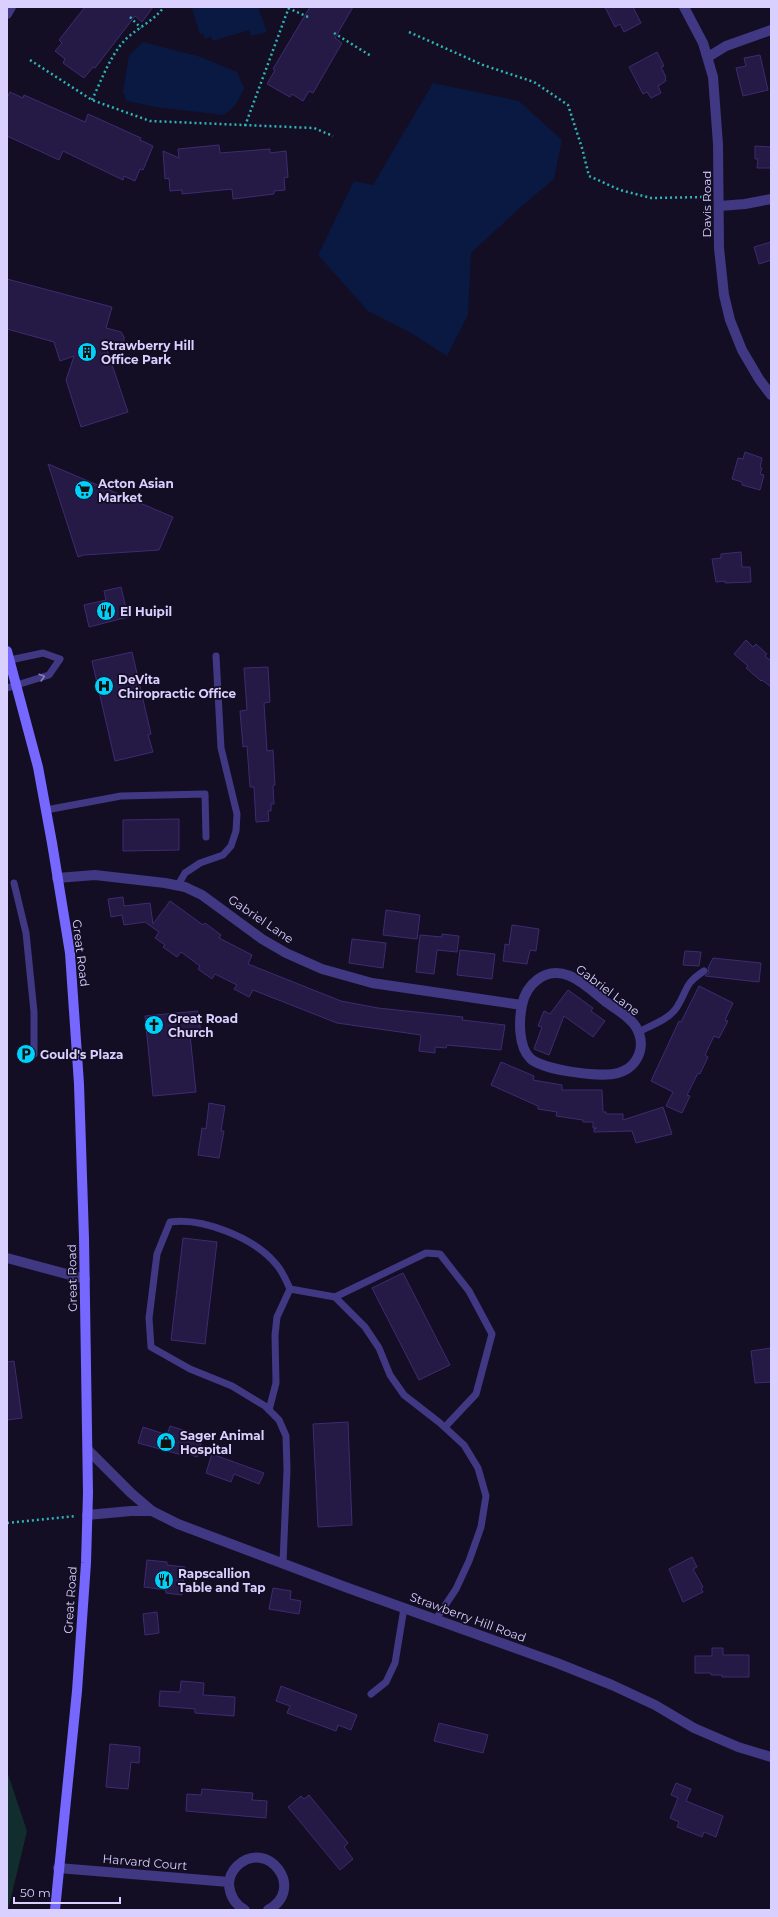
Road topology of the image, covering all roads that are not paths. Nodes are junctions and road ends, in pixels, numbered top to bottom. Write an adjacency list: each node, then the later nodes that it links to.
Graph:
1 (11, 7): 3 (street)
2 (684, 7): 5 (street, Davis Road)
3 (7, 14)
4 (771, 30): 5 (street)
5 (708, 57): 7 (street, Davis Road)
6 (771, 199): 7 (street)
7 (720, 201): 8 (street, Davis Road)
8 (771, 395)
9 (8, 655): 11 (main road, Great Road); 11 (lane, one-way to 9)
10 (216, 656): 16 (lane)
11 (12, 687): 12 (main road, Great Road)
12 (46, 810): 13 (lane); 14 (main road, Great Road)
13 (206, 837)
14 (57, 878): 16 (street, Gabriel Lane); 22 (main road, Great Road)
15 (14, 883): 20 (lane)
16 (178, 885): 18 (street, Gabriel Lane)
17 (704, 971): 19 (lane)
18 (522, 1005): 19 (street, Gabriel Lane); 19 (street, Gabriel Lane)
19 (638, 1032)
20 (34, 1054)
21 (7, 1258): 22 (street)
22 (85, 1279): 27 (main road, Great Road)
23 (290, 1289): 24 (lane); 25 (lane); 25 (lane)
24 (335, 1297): 26 (lane); 26 (lane)
25 (269, 1410): 30 (lane)
26 (445, 1427): 32 (lane)
27 (88, 1450): 28 (street, Strawberry Hill Road); 29 (main road, Great Road)
28 (152, 1511): 29 (street, Strawberry Hill Road); 30 (street, Strawberry Hill Road)
29 (88, 1515): 35 (main road, Great Road)
30 (283, 1562): 31 (street, Strawberry Hill Road)
31 (404, 1608): 32 (street, Strawberry Hill Road); 33 (lane)
32 (436, 1619): 34 (street, Strawberry Hill Road)
33 (371, 1694)
34 (771, 1757)
35 (58, 1868): 36 (street, Harvard Court); 37 (main road, Great Road)
36 (229, 1882): 38 (street); 39 (street)
37 (55, 1910)
38 (245, 1910)
39 (268, 1910)

